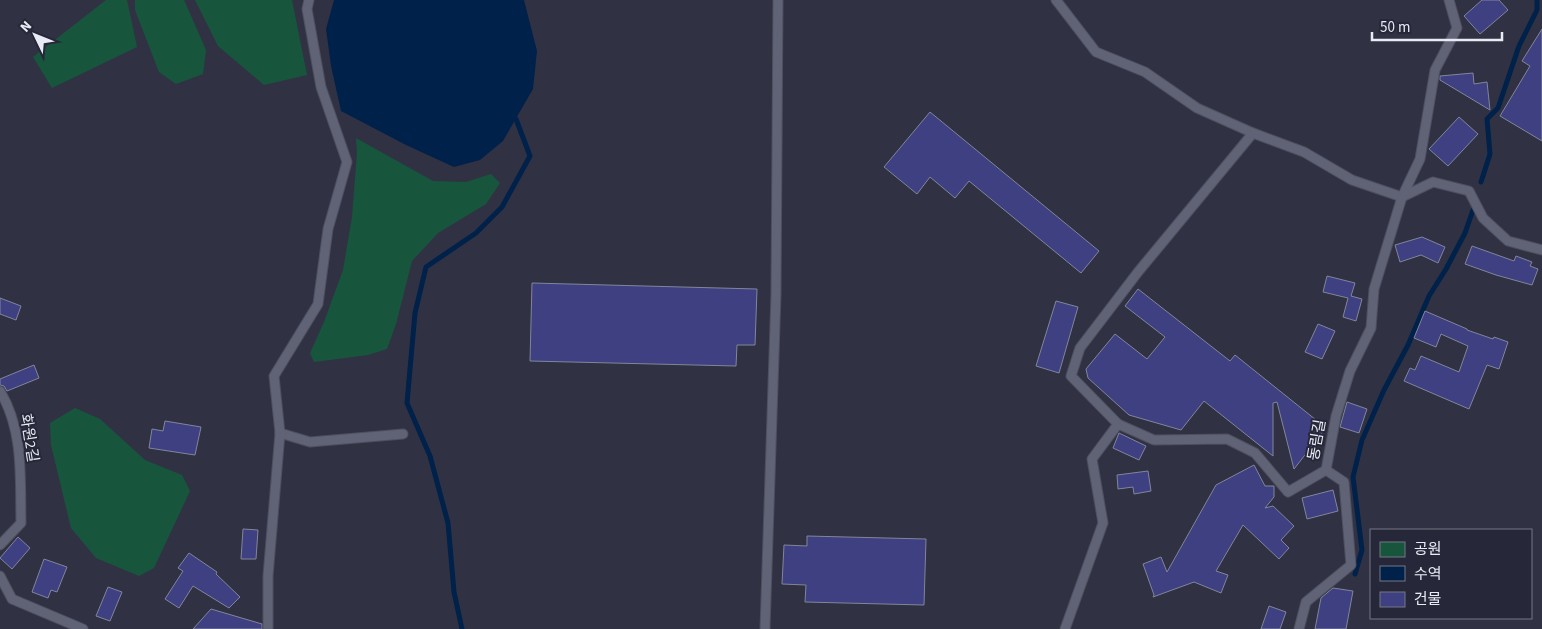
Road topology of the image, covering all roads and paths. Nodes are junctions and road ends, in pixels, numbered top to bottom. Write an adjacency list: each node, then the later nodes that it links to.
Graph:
1 (309, 0): 10 (lane)
2 (778, 0): 17 (lane)
3 (1056, 0): 5 (lane)
4 (1450, 1): 6 (lane, 동림길)
5 (1253, 133): 6 (lane); 9 (lane)
6 (1402, 197): 7 (lane); 12 (lane, 동림길)
7 (1542, 250)
8 (0, 391): 13 (lane, 화원2길)
9 (1118, 424): 12 (lane, 동림길); 18 (lane)
10 (280, 434): 11 (lane); 16 (lane)
11 (403, 434)
12 (1326, 470): 19 (lane)
13 (0, 544)
14 (0, 576): 15 (lane)
15 (82, 629)
16 (268, 629)
17 (766, 629)
18 (1065, 629)
19 (1299, 629)

